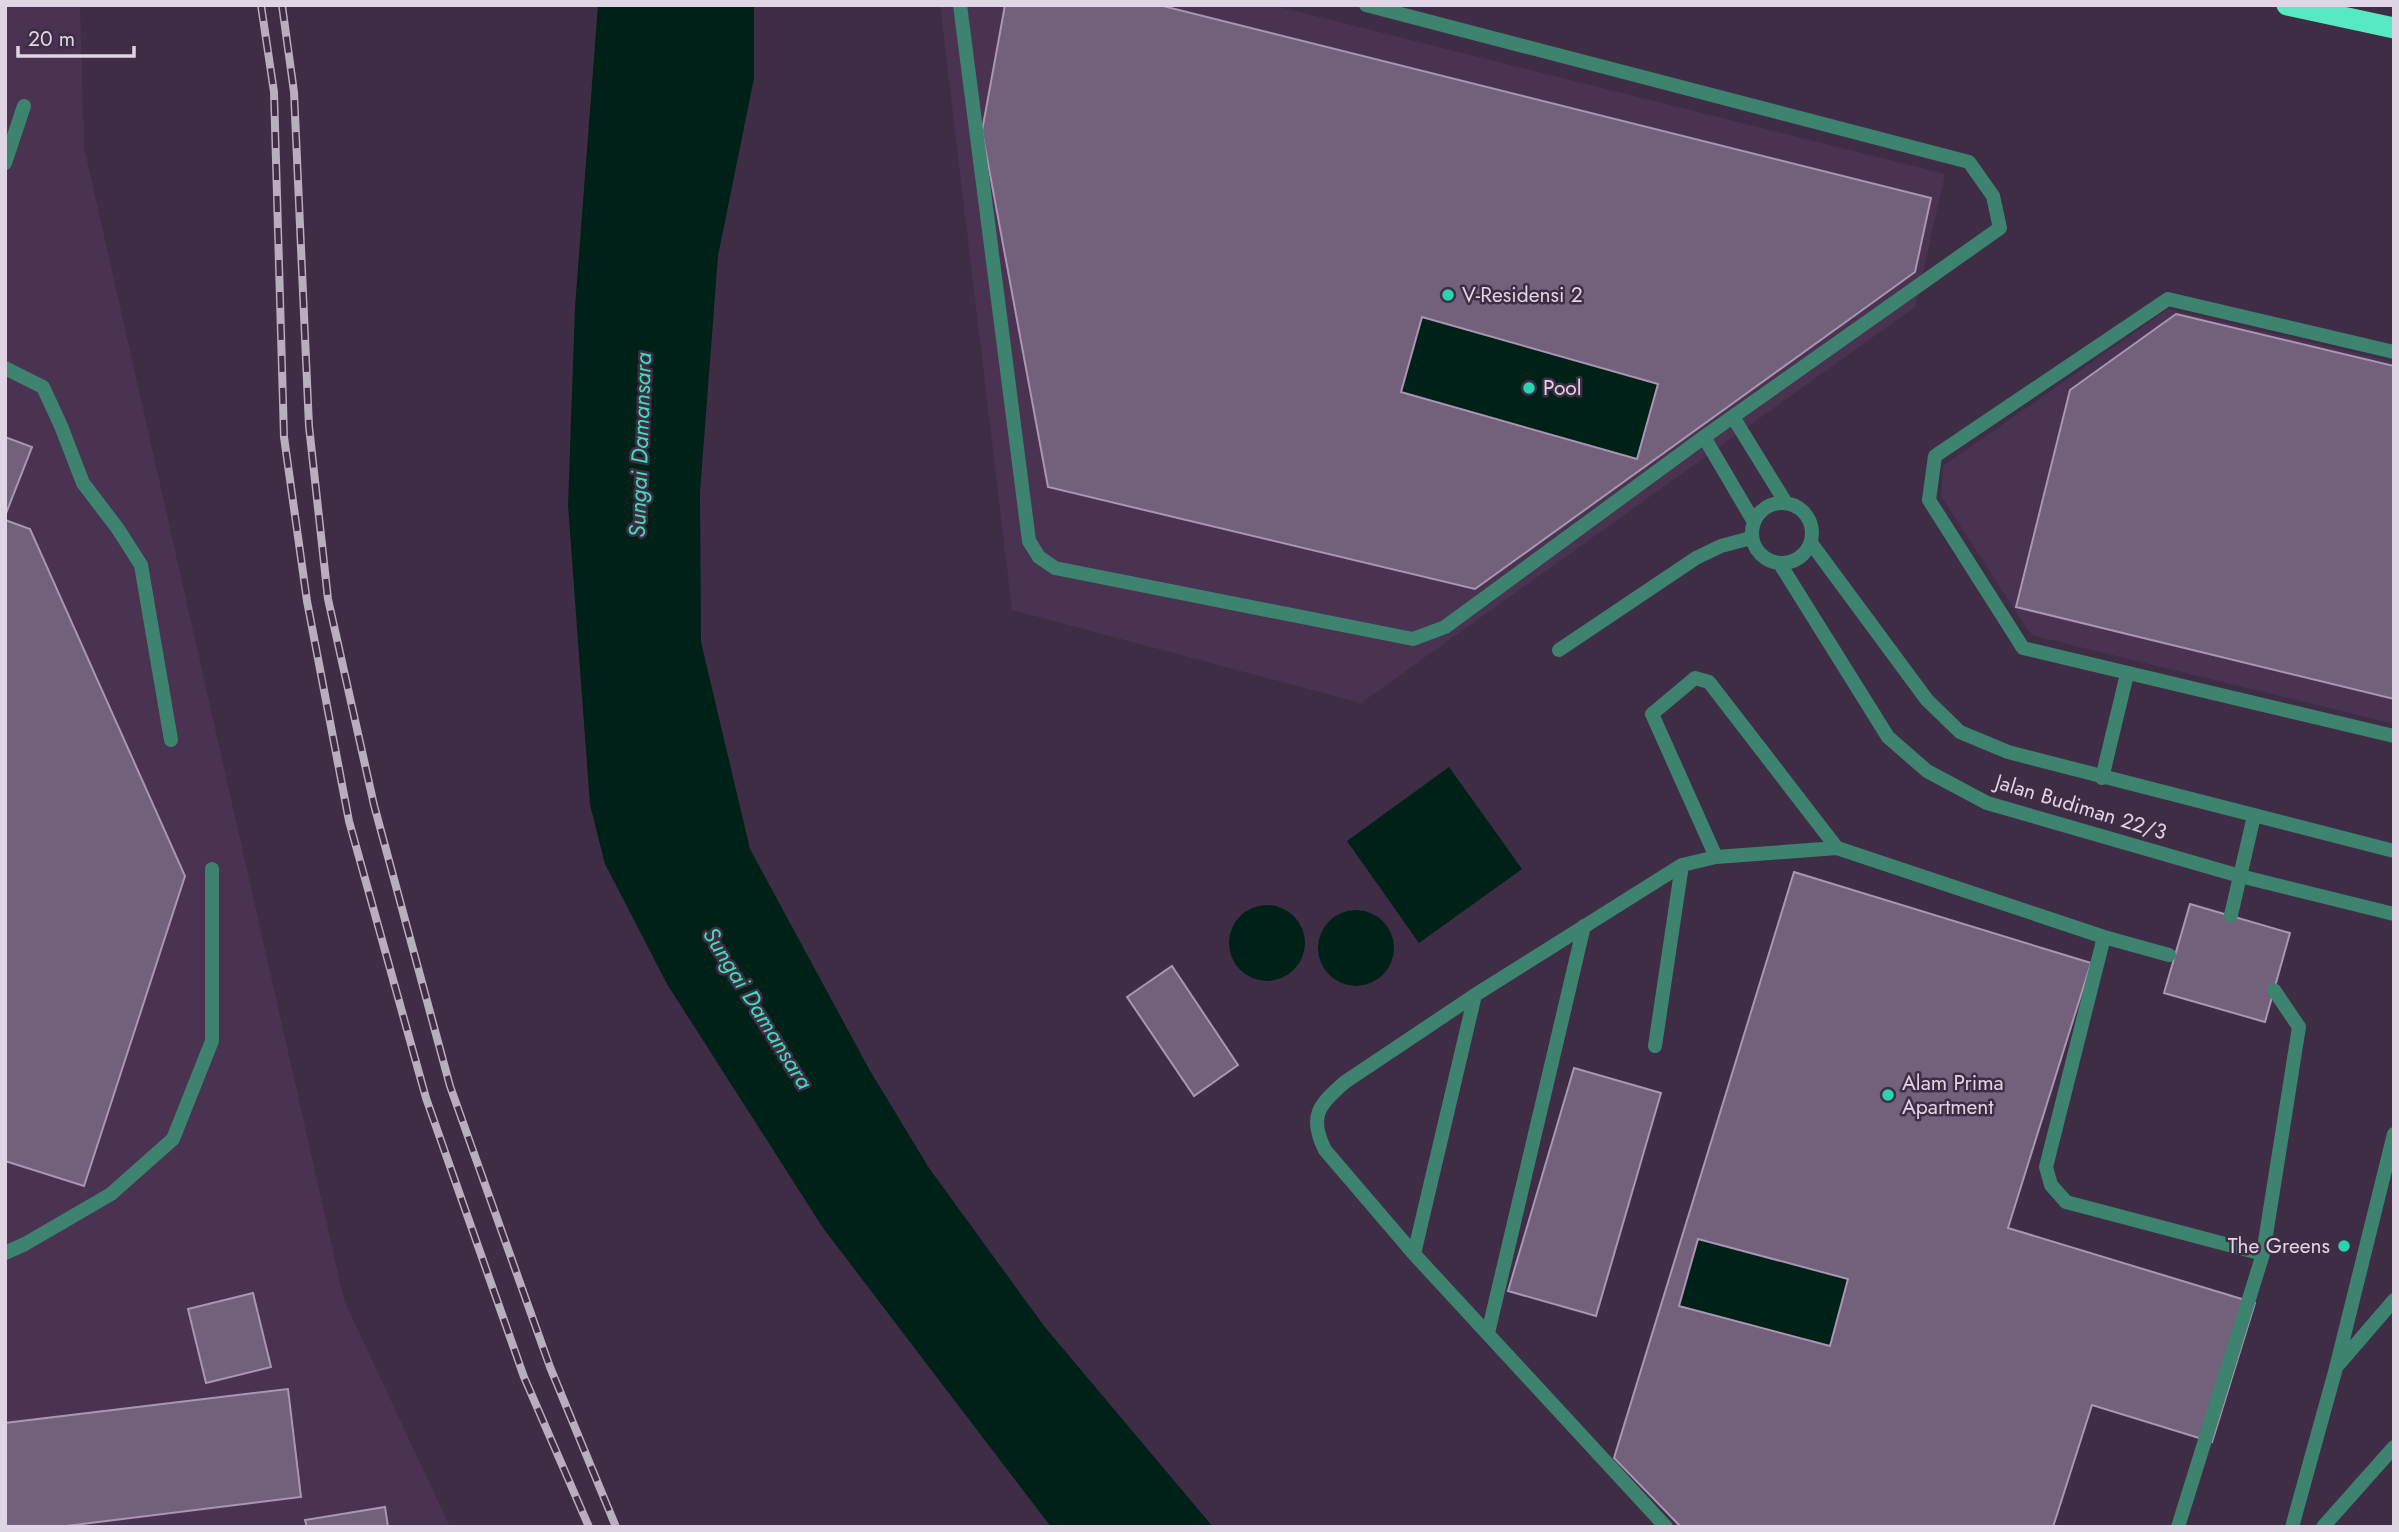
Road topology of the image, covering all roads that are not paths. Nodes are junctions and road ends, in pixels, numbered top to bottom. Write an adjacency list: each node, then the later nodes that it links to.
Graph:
1 (960, 5): 10 (street)
2 (1366, 5): 9 (street)
3 (2287, 5): 4 (highway)
4 (2394, 28)
5 (24, 106): 6 (street)
6 (5, 163)
7 (2394, 352): 17 (street)
8 (5, 368): 19 (street)
9 (1732, 417): 10 (street); 11 (street)
10 (1704, 437): 12 (street)
11 (1786, 503): 12 (street); 14 (street)
12 (1754, 522): 13 (street)
13 (1752, 538): 15 (street); 16 (street)
14 (1811, 543): 15 (street); 20 (street, Jalan Budiman 22/3)
15 (1780, 564): 27 (street, Jalan Budiman 22/3)
16 (1559, 650)
17 (2127, 674): 18 (street); 20 (street)
18 (2394, 736)
19 (171, 740)
20 (2102, 778): 21 (street, Jalan Budiman 22/3)
21 (2254, 816): 23 (street, Jalan Budiman 22/3); 27 (street)
22 (1837, 848): 24 (street); 24 (street); 31 (street)
23 (2394, 851)
24 (1716, 856): 25 (street)
25 (1682, 865): 30 (street); 35 (street)
26 (212, 869): 39 (street)
27 (2240, 876): 28 (street, Jalan Budiman 22/3); 29 (street)
28 (2394, 914)
29 (2231, 915)
30 (1584, 926): 34 (street); 43 (street)
31 (2104, 937): 32 (street); 41 (street)
32 (2169, 955)
33 (2274, 990): 41 (street)
34 (1475, 995): 40 (street); 40 (street)
35 (1655, 1046)
36 (2394, 1134): 38 (street)
37 (2394, 1158): 38 (street)
38 (2383, 1170): 44 (street)
39 (5, 1253)
40 (1413, 1254): 43 (street)
41 (2263, 1254): 47 (street)
42 (2394, 1300): 44 (street)
43 (1488, 1333): 46 (street)
44 (2336, 1368): 48 (street)
45 (2394, 1447): 49 (street)
46 (1666, 1527)
47 (2178, 1527)
48 (2292, 1527)
49 (2323, 1527)

